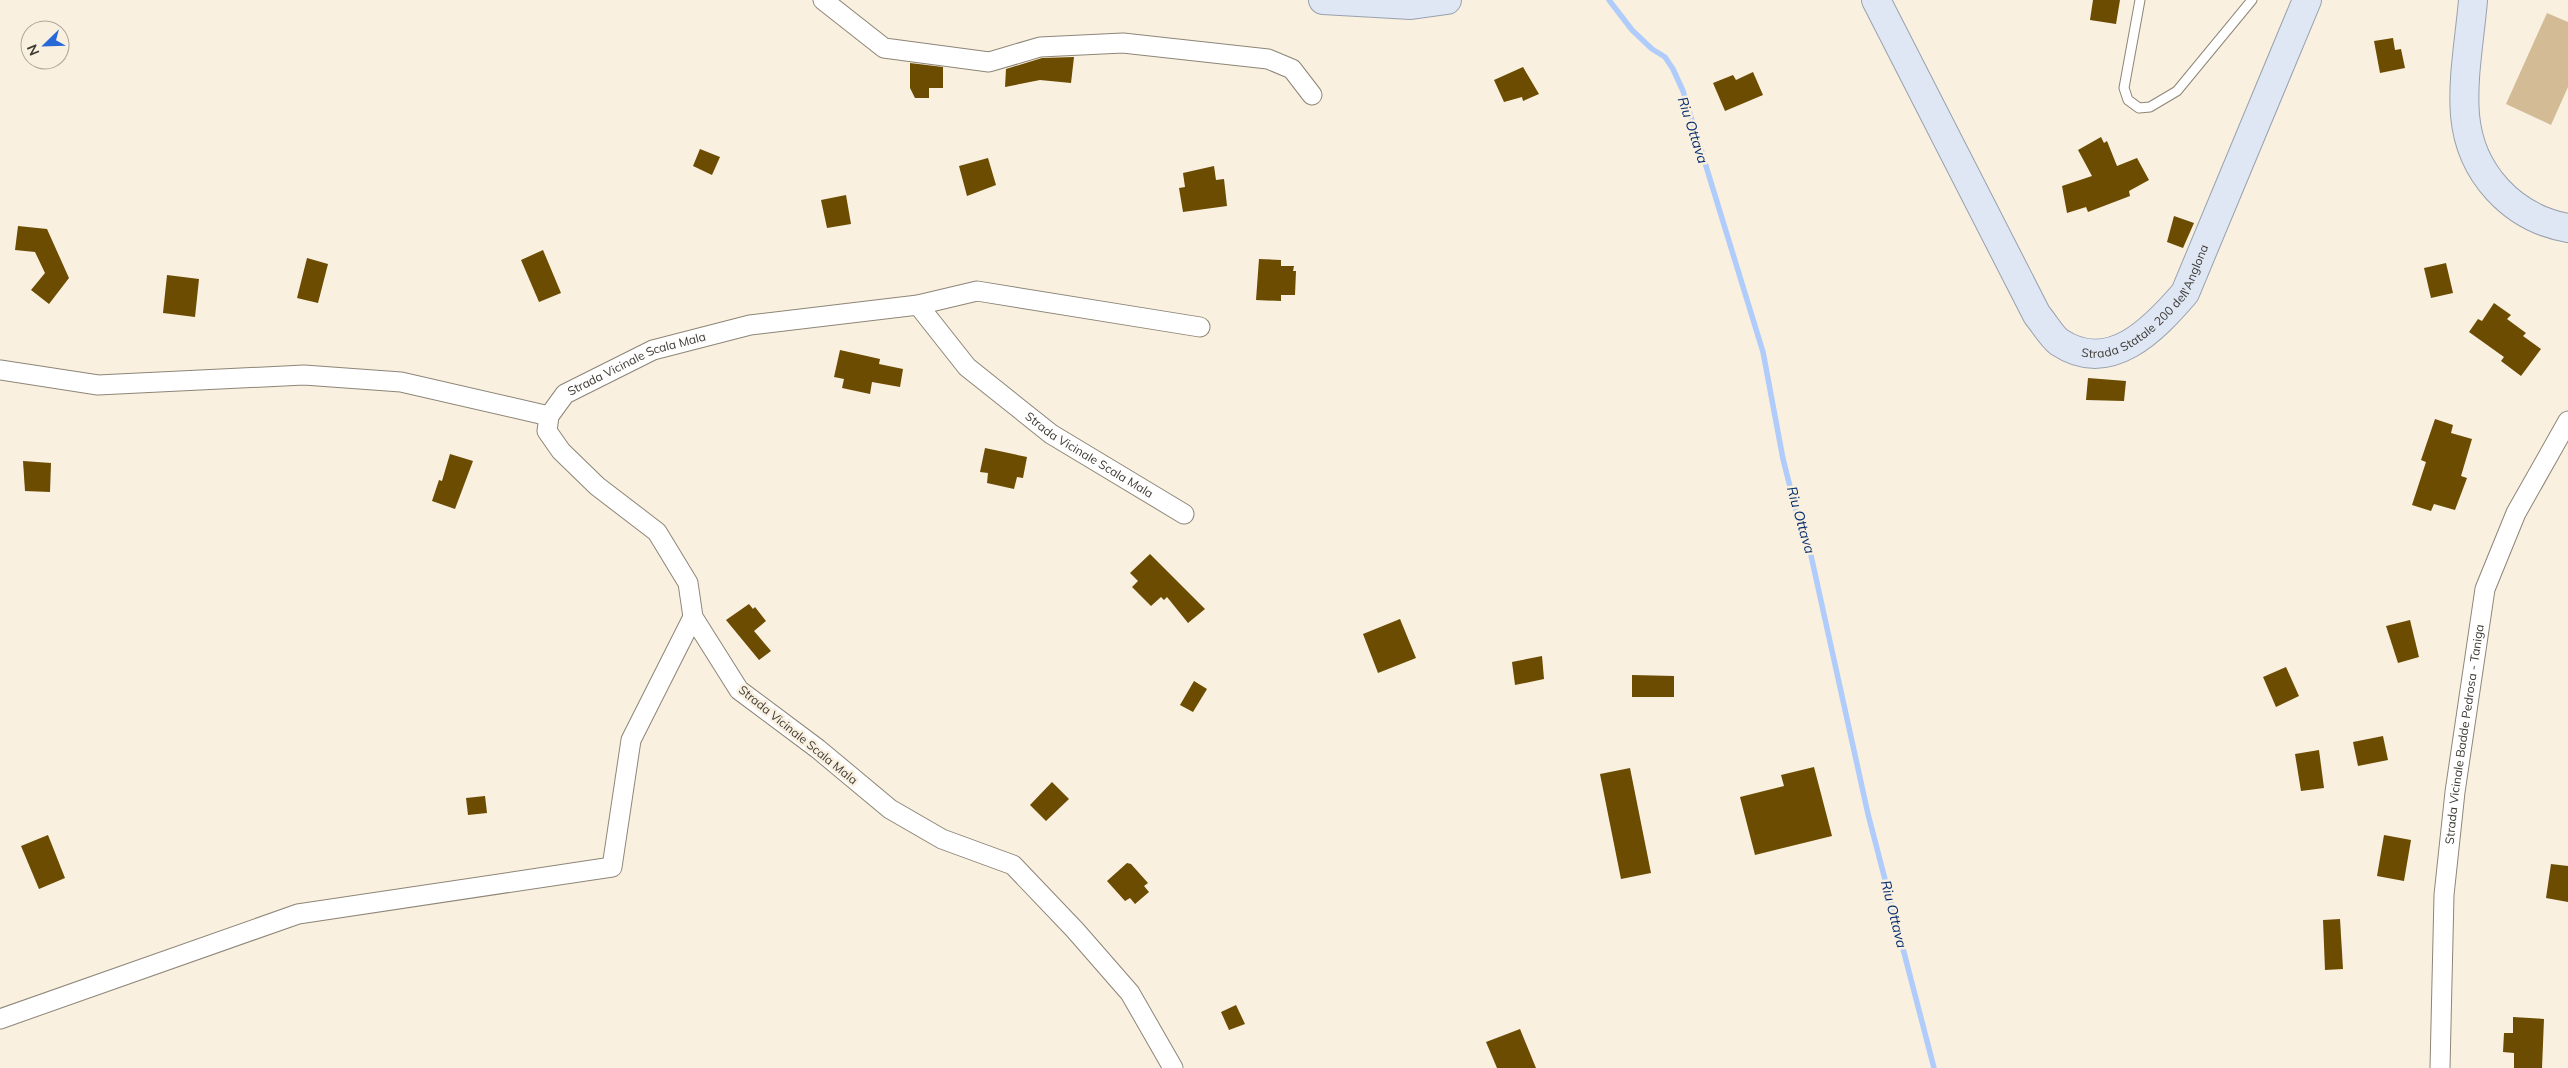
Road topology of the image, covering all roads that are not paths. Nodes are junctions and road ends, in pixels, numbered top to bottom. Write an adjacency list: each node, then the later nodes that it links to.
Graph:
1 (823, 0): 9 (street)
2 (1322, 0): 3 (main road)
3 (1447, 0)
4 (1876, 0): 7 (main road, Strada Statale 200 dell'Anglona)
5 (2140, 0): 6 (lane)
6 (2252, 0)
7 (2307, 0)
8 (2473, 0): 10 (main road)
9 (1312, 95)
10 (2568, 228)
11 (918, 305): 12 (street, Strada Vicinale Scala Mala); 14 (street, Strada Vicinale Scala Mala); 16 (street, Strada Vicinale Scala Mala)
12 (1200, 327)
13 (0, 370): 14 (street)
14 (549, 416): 17 (street, Strada Vicinale Scala Mala)
15 (2568, 421): 20 (street, Strada Vicinale Badde Pedrosa - Taniga)
16 (1184, 514)
17 (694, 617): 18 (street); 19 (street, Strada Vicinale Scala Mala)
18 (0, 1019)
19 (1173, 1068)
20 (2440, 1068)

